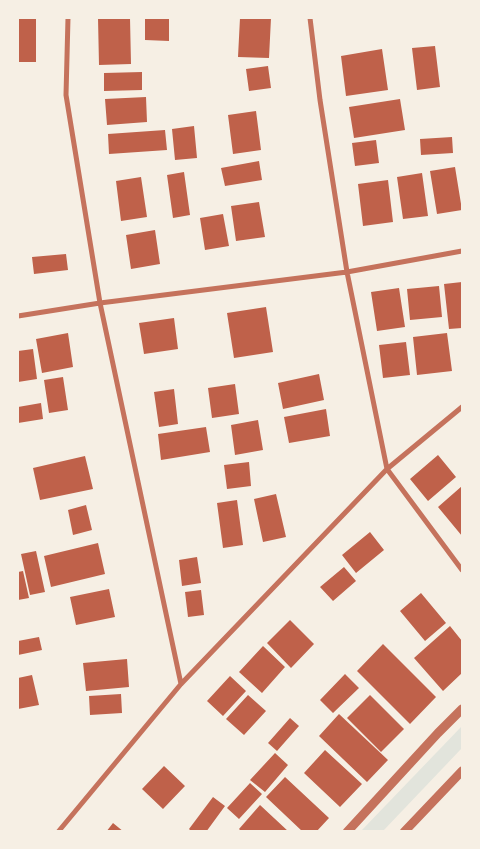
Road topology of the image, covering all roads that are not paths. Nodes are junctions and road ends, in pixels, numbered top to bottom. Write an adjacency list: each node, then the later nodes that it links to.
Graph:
1 (68, 18): 5 (street)
2 (310, 18): 4 (street)
3 (462, 251): 4 (street)
4 (347, 272): 5 (street); 8 (street)
5 (100, 303): 6 (street); 10 (street)
6 (18, 316)
7 (462, 407): 8 (street)
8 (387, 468): 9 (street); 10 (street)
9 (462, 570)
10 (181, 684): 13 (street)
11 (462, 709): 14 (street)
12 (462, 771): 15 (street)
13 (58, 832)
14 (347, 832)
15 (404, 832)

